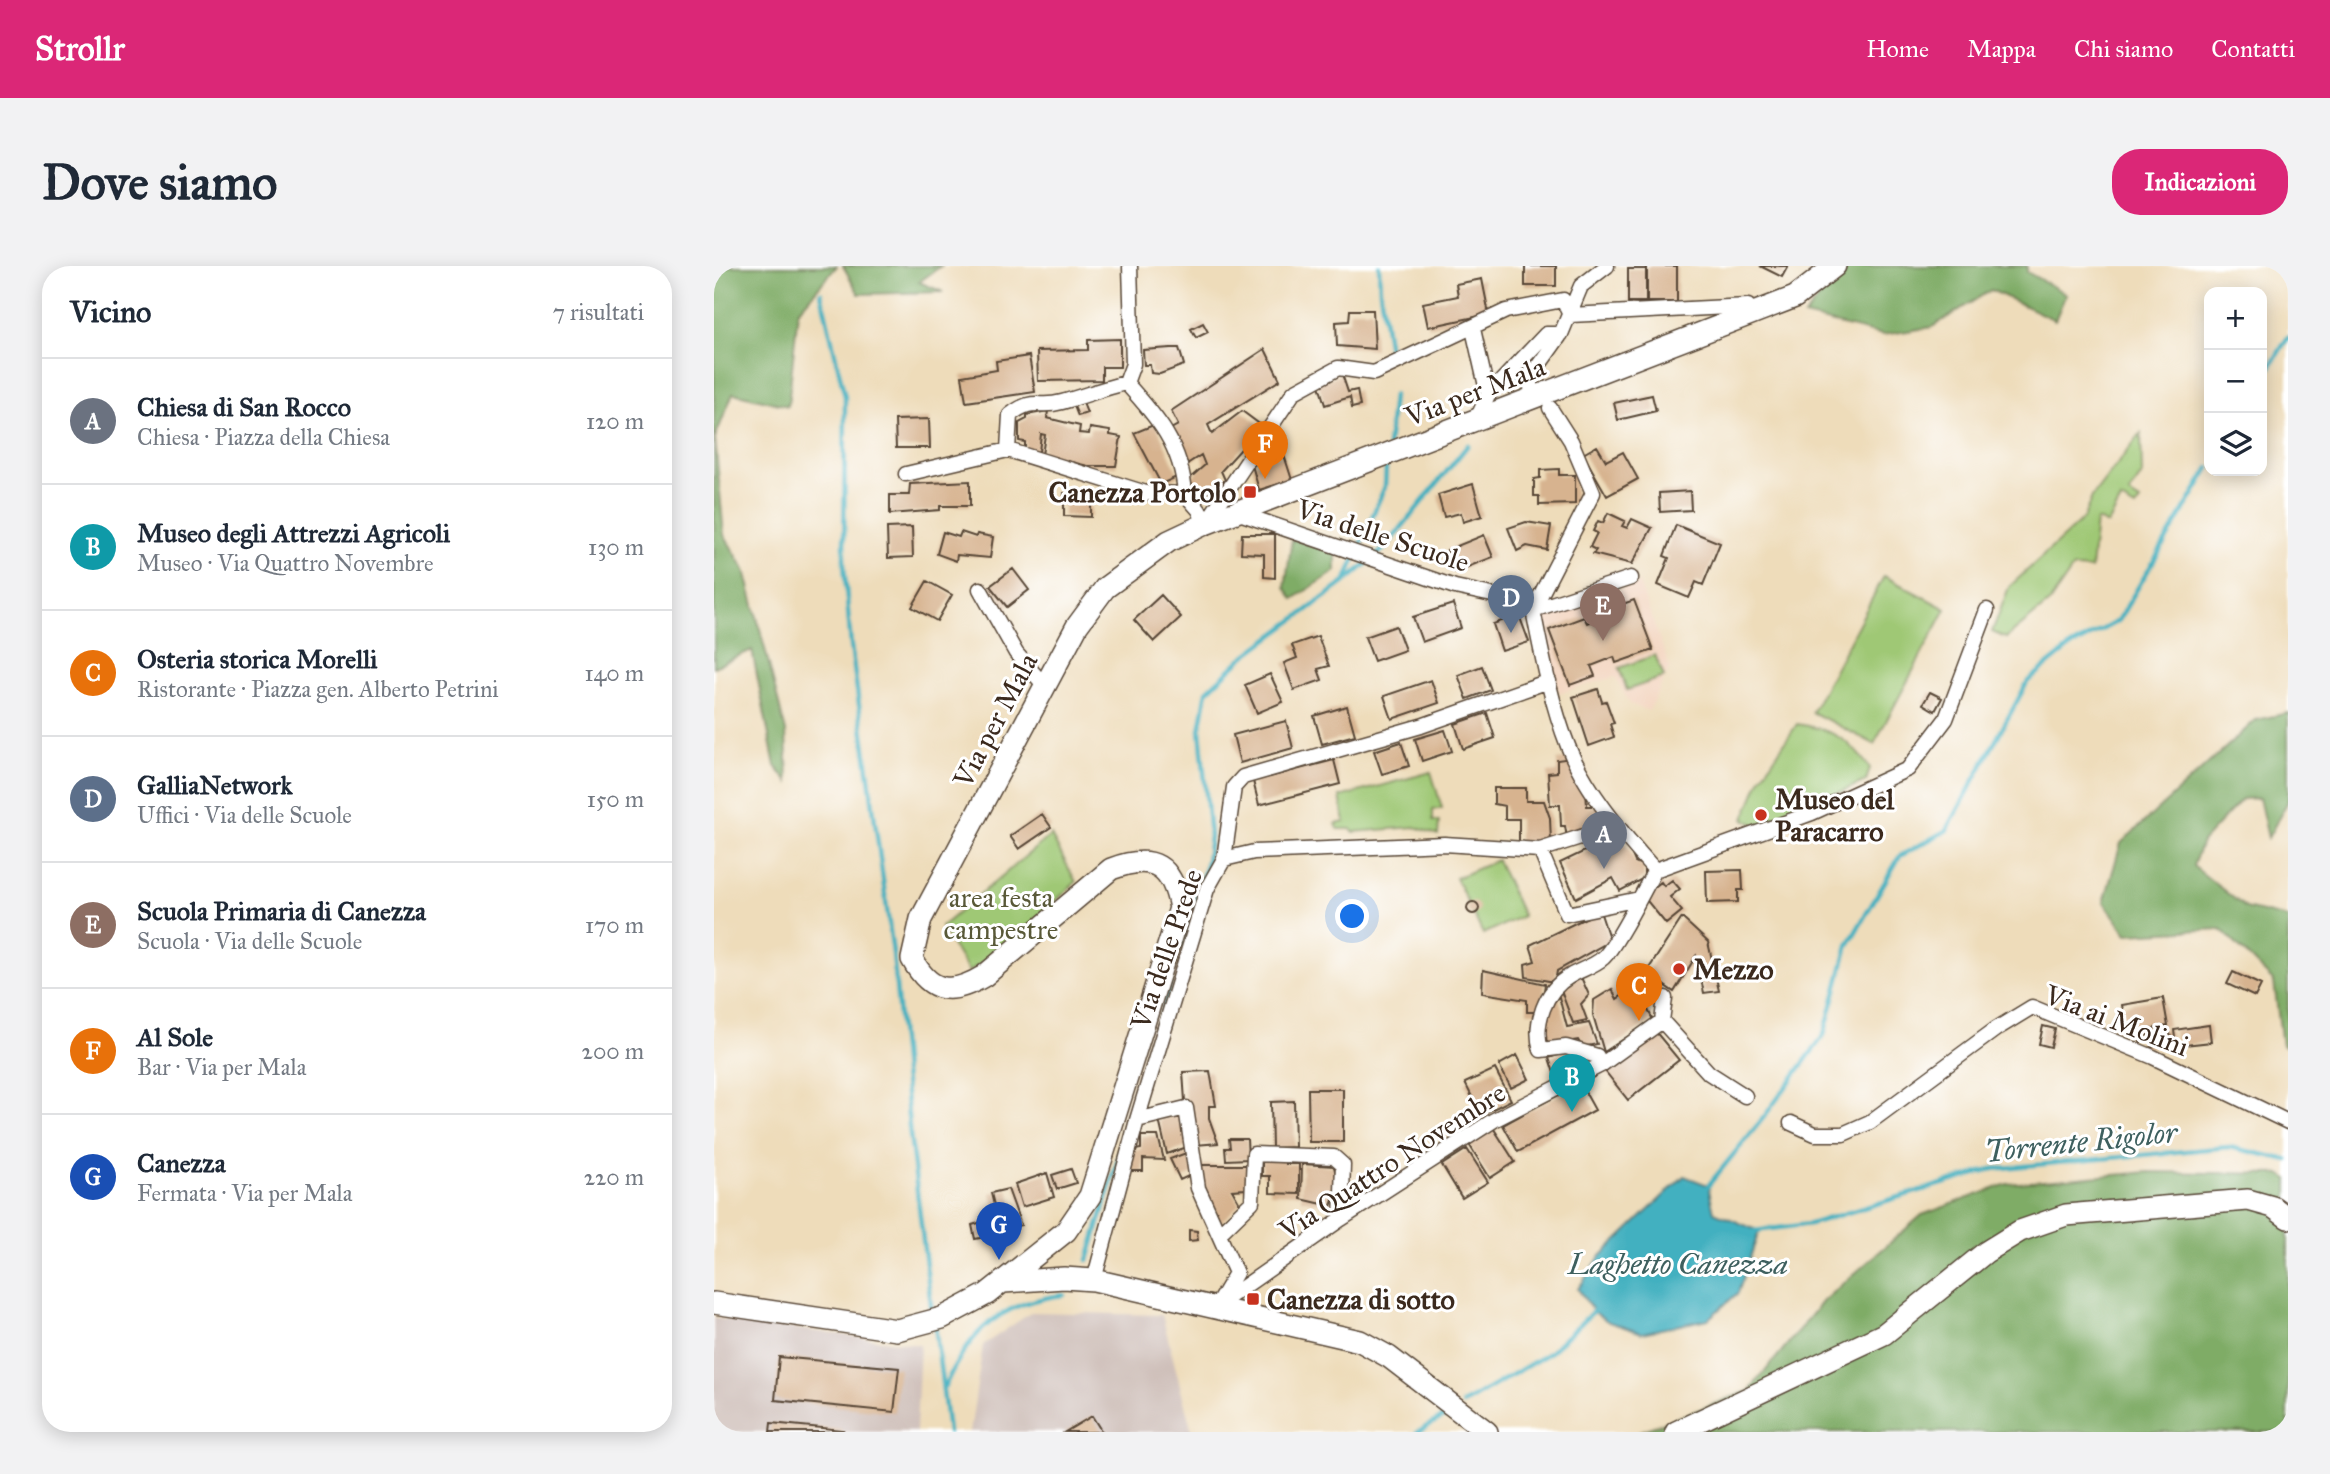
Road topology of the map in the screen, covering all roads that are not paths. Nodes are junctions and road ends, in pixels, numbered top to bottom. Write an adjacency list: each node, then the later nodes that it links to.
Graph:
1 (1130, 266): 8 (street)
2 (1607, 266): 5 (street)
3 (1835, 266): 4 (main road, Via per Mala)
4 (1754, 313): 5 (street); 12 (main road, Via per Mala)
5 (1570, 315): 6 (street); 7 (street)
6 (1473, 329): 10 (street); 17 (street)
7 (1561, 334): 9 (street); 10 (street)
8 (1126, 383): 13 (street); 15 (street)
9 (1531, 388)
10 (1488, 395): 12 (street)
11 (1550, 408): 20 (street)
12 (1476, 421): 16 (main road, Via per Mala)
13 (1008, 450): 14 (street); 15 (street)
14 (906, 474)
15 (1185, 494): 17 (street)
16 (1235, 512): 17 (main road, Via per Mala); 20 (street, Via delle Scuole)
17 (1205, 524): 23 (main road, Via per Mala)
18 (1631, 578): 20 (street)
19 (980, 589): 23 (street)
20 (1533, 610): 22 (street)
21 (1987, 610): 27 (street)
22 (1549, 681): 24 (street); 26 (street)
23 (1044, 685): 39 (main road, Via per Mala)
24 (1615, 826): 25 (street); 27 (street)
25 (1540, 850): 26 (street, Via delle Prede); 28 (street)
26 (1224, 859): 33 (street, Via delle Prede)
27 (1655, 870): 28 (street)
28 (1639, 898): 31 (street)
29 (1665, 998): 30 (street)
30 (1662, 1021): 31 (street, Via Quattro Novembre); 32 (street)
31 (1601, 1065): 37 (street, Via Quattro Novembre)
32 (1745, 1096)
33 (1137, 1120): 38 (street); 41 (street, Via delle Prede)
34 (2288, 1122): 35 (street, Via ai Molini)
35 (1791, 1123)
36 (2288, 1218): 46 (main road)
37 (1340, 1219): 38 (street); 44 (street, Via Quattro Novembre)
38 (1220, 1233): 44 (street)
39 (1050, 1244): 40 (main road); 42 (main road)
40 (1064, 1278): 41 (main road); 42 (main road)
41 (1094, 1280): 44 (main road)
42 (1004, 1282): 43 (main road)
43 (714, 1303)
44 (1215, 1307): 45 (main road)
45 (1487, 1432)
46 (1676, 1432)

